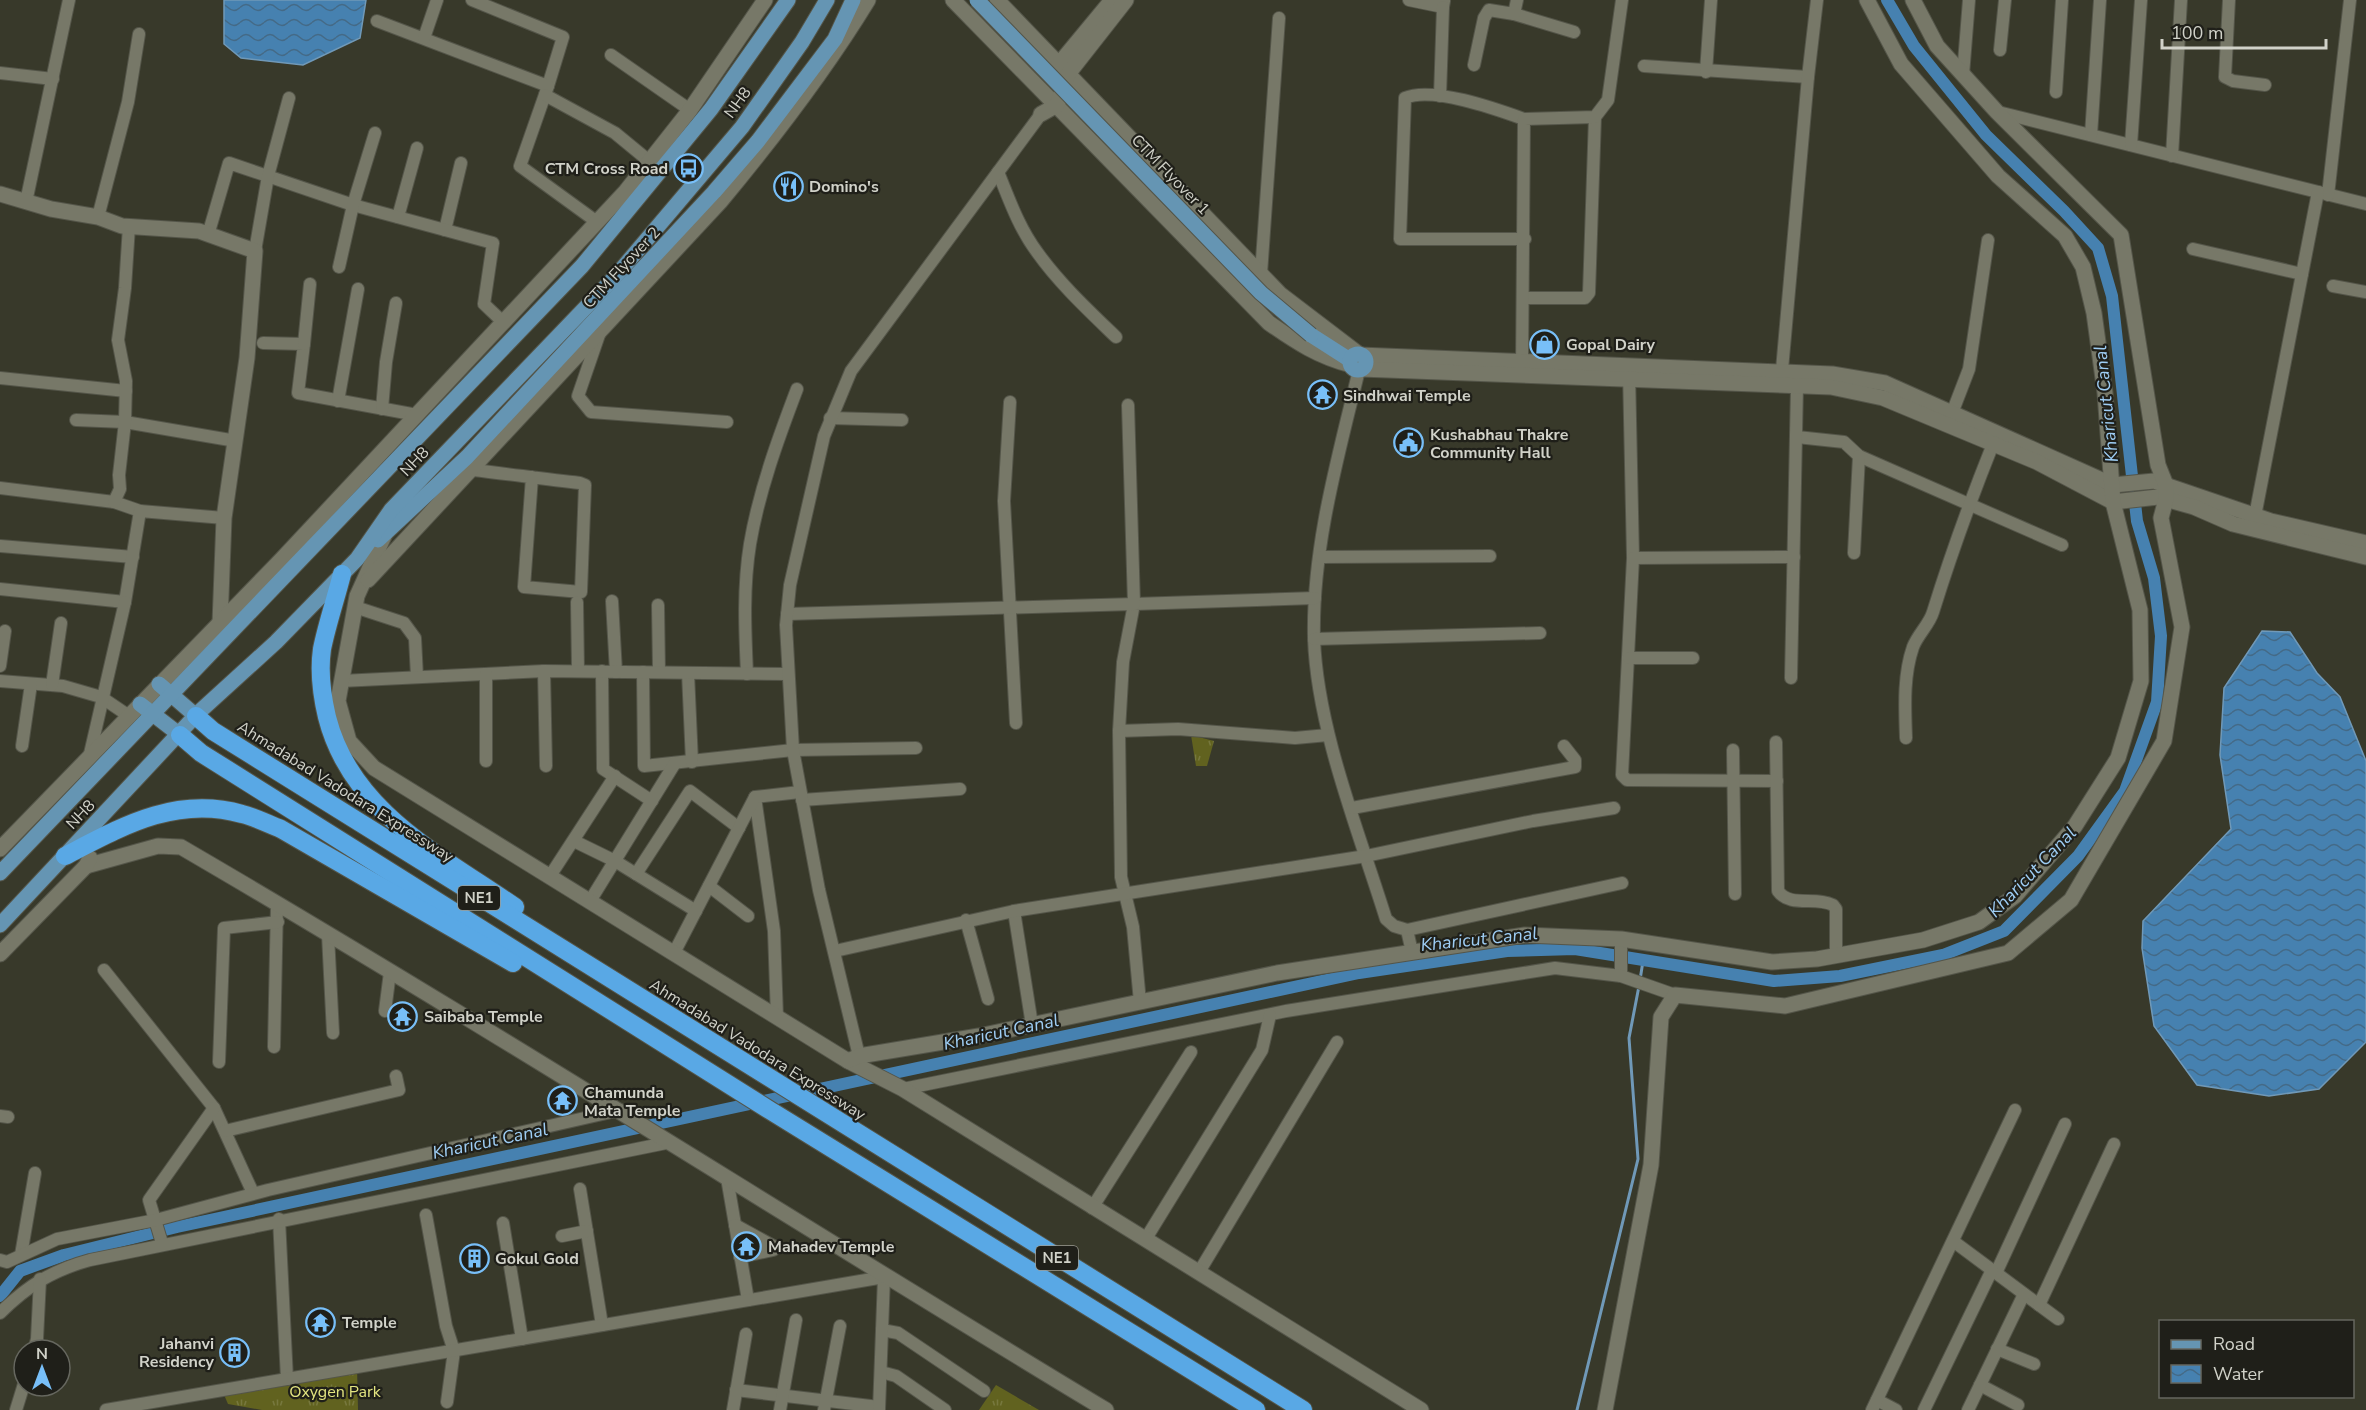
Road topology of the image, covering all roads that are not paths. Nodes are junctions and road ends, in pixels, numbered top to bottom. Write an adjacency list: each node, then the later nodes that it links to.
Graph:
1 (69, 0): 45 (street)
2 (437, 0): 35 (street)
3 (472, 0): 47 (street)
4 (765, 0): 52 (street)
5 (788, 0): 83 (main road, NH8)
6 (827, 0): 142 (main road, NH8)
7 (854, 0): 131 (main road, CTM Flyover 2)
8 (868, 0): 93 (street)
9 (953, 0): 51 (street)
10 (977, 0): 97 (main road, CTM Flyover 1, bridge)
11 (997, 0): 40 (street)
12 (1112, 0): 40 (street)
13 (1126, 0): 40 (street)
14 (1409, 0): 29 (street)
15 (1517, 0): 30 (street)
16 (1622, 0): 55 (street)
17 (1711, 0): 41 (street)
18 (1817, 0): 44 (street)
19 (1867, 0): 122 (street)
20 (1913, 0): 43 (street)
21 (1969, 0): 43 (street)
22 (2005, 0): 36 (street)
23 (2062, 0): 48 (street)
24 (2100, 0): 58 (street)
25 (2141, 0): 59 (street)
26 (2181, 0): 61 (street)
27 (2229, 0): 46 (street)
28 (2350, 0): 67 (street)
29 (1443, 4): 49 (street)
30 (1514, 14): 33 (street); 38 (street)
31 (1279, 18): 84 (street)
32 (377, 21): 35 (street)
33 (1574, 32)
34 (139, 34): 71 (street)
35 (424, 38): 47 (street)
36 (2000, 50)
37 (611, 56): 52 (street)
38 (1474, 65)
39 (1644, 66): 41 (street)
40 (1063, 69): 51 (street); 84 (street)
41 (1706, 72): 44 (street)
42 (0, 73): 45 (street)
43 (1963, 75): 53 (street)
44 (1808, 77): 101 (street)
45 (52, 79): 68 (street)
46 (2265, 85)
47 (547, 90): 62 (street); 73 (street)
48 (2056, 92)
49 (1440, 96): 56 (street); 77 (street)
50 (289, 98): 65 (street)
51 (1052, 101): 54 (street); 97 (street)
52 (690, 110): 62 (street)
53 (1997, 112): 58 (street); 124 (street)
54 (1041, 114): 64 (street)
55 (1595, 117): 56 (street); 90 (street)
56 (1524, 119): 77 (street)
57 (375, 133): 70 (street)
58 (2091, 135): 59 (street)
59 (2131, 145): 61 (street)
60 (417, 148): 72 (street)
61 (2172, 156): 67 (street)
62 (649, 161): 73 (street)
63 (461, 163): 75 (street)
64 (998, 172): 94 (street); 110 (street)
65 (268, 176): 70 (street); 76 (street); 80 (street)
66 (0, 194): 68 (street)
67 (2323, 194): 69 (street); 85 (street)
68 (26, 202): 71 (street)
69 (2366, 204)
70 (353, 205): 72 (street); 82 (street)
71 (98, 217): 74 (street)
72 (398, 218): 75 (street)
73 (597, 222): 81 (street)
74 (129, 226): 76 (street); 104 (street)
75 (445, 230): 92 (street)
76 (208, 235): 80 (street)
77 (1525, 239): 90 (street)
78 (1988, 240): 111 (street)
79 (2193, 249): 85 (street)
80 (255, 251): 117 (street)
81 (565, 257): 83 (street); 92 (street)
82 (339, 267)
83 (579, 269): 179 (main road, NH8)
84 (1261, 274): 97 (street)
85 (2302, 274): 129 (street)
86 (310, 284): 96 (street)
87 (2333, 286): 89 (street)
88 (358, 289): 105 (street)
89 (2366, 292)
90 (1525, 298): 98 (street)
91 (396, 303): 108 (street)
92 (504, 323): 109 (street)
93 (600, 331): 115 (street); 120 (street)
94 (1116, 337)
95 (263, 343): 96 (street)
96 (303, 344): 105 (street)
97 (1356, 364): 98 (street); 139 (street)
98 (1522, 368): 99 (street)
99 (1629, 372): 101 (street); 141 (street)
100 (0, 378): 104 (street)
101 (1782, 378): 102 (street); 111 (street)
102 (1797, 386): 111 (street); 116 (street)
103 (797, 389): 171 (street)
104 (126, 391): 114 (street)
105 (338, 400): 108 (street)
106 (1010, 402): 153 (street)
107 (1128, 405): 150 (street)
108 (382, 409): 109 (street)
109 (417, 415): 156 (street)
110 (831, 418): 113 (street); 154 (street)
111 (1950, 418): 118 (street); 122 (street)
112 (76, 420): 114 (street)
113 (902, 420)
114 (125, 422): 117 (street); 126 (street)
115 (727, 422)
116 (1797, 437): 119 (street); 140 (street)
117 (236, 441): 130 (street)
118 (1993, 444): 125 (street); 127 (street)
119 (1859, 456): 127 (street); 135 (street)
120 (473, 470): 121 (street); 144 (street)
121 (532, 477): 121 (street)
122 (2115, 485): 124 (street); 125 (street)
123 (0, 488): 126 (street)
124 (2161, 490): 125 (street); 129 (street); 137 (street); 244 (street)
125 (2117, 501): 239 (street)
126 (114, 502): 128 (street)
127 (1969, 505): 133 (street); 188 (street)
128 (140, 512): 130 (street); 138 (street)
129 (2255, 516): 132 (street)
130 (224, 518): 156 (street)
131 (385, 534): 142 (main road, CTM Flyover 2); 144 (street)
132 (2366, 543)
133 (2062, 545)
134 (0, 546): 138 (street)
135 (1854, 553)
136 (1490, 556): 139 (street)
137 (2366, 556)
138 (133, 557): 148 (street)
139 (1321, 557): 146 (street)
140 (1794, 557): 141 (street); 174 (street)
141 (1633, 558): 160 (street)
142 (357, 559): 143 (main road, NH8)
143 (342, 574): 183 (main road, NH8); 240 (highway)
144 (361, 587): 152 (street)
145 (0, 589): 148 (street)
146 (1315, 598): 150 (street); 159 (street)
147 (612, 601): 166 (street)
148 (125, 602): 180 (street)
149 (577, 602): 164 (street)
150 (1134, 604): 153 (street); 185 (street)
151 (658, 605): 168 (street)
152 (355, 607): 173 (street); 176 (street)
153 (1008, 608): 154 (street); 184 (street)
154 (787, 614): 172 (street)
155 (61, 623): 178 (street)
156 (220, 623): 179 (street)
157 (5, 631): 162 (street)
158 (1540, 633): 159 (street)
159 (1314, 639): 187 (street)
160 (1629, 658): 161 (street); 201 (street)
161 (1693, 658)
162 (0, 666)
163 (544, 670): 164 (street); 170 (street); 199 (street)
164 (578, 671): 165 (street)
165 (602, 671): 166 (street); 200 (street)
166 (616, 672): 167 (street)
167 (643, 672): 168 (street); 198 (street)
168 (659, 672): 169 (street)
169 (688, 673): 171 (street); 197 (street)
170 (486, 674): 173 (street); 196 (street)
171 (747, 674): 172 (street)
172 (787, 674): 193 (street)
173 (417, 677): 176 (street)
174 (1791, 678)
175 (0, 681): 177 (street)
176 (341, 681): 219 (street)
177 (31, 684): 178 (street); 190 (street)
178 (52, 685): 180 (street)
179 (164, 688): 181 (main road, NH8); 183 (main road)
180 (101, 697): 182 (street); 195 (street)
181 (146, 708): 182 (street); 186 (main road); 217 (main road, NH8)
182 (129, 716): 195 (street)
183 (196, 716): 186 (main road, NH8); 240 (highway, Ahmadabad Vadodara Expressway / NE1)
184 (1016, 723)
185 (1119, 731): 187 (street); 222 (street)
186 (180, 735): 213 (main road, NH8); 248 (highway, NE1)
187 (1328, 735): 207 (street)
188 (1906, 738)
189 (1776, 742): 202 (street)
190 (22, 746)
191 (1564, 746): 207 (street)
192 (916, 748): 193 (street)
193 (793, 750): 197 (street); 204 (street)
194 (1733, 750): 201 (street)
195 (89, 758): 212 (street)
196 (486, 761)
197 (692, 762): 198 (street)
198 (675, 763): 206 (street)
199 (546, 766)
200 (615, 776): 206 (street); 211 (street)
201 (1733, 781): 202 (street); 223 (street)
202 (1777, 781): 239 (street)
203 (960, 789): 204 (street)
204 (801, 796): 205 (street); 235 (street)
205 (755, 797): 209 (street); 250 (street)
206 (652, 801): 215 (street)
207 (1352, 808): 214 (street)
208 (1614, 808): 214 (street)
209 (739, 828): 218 (street); 221 (street)
210 (102, 837): 213 (highway); 216 (street); 248 (highway)
211 (574, 841): 215 (street); 219 (street)
212 (0, 849)
213 (65, 856): 231 (main road, NH8)
214 (1366, 856): 222 (street); 232 (street)
215 (615, 861): 218 (street); 224 (street)
216 (86, 866): 225 (street); 238 (street)
217 (0, 873)
218 (636, 874): 226 (street)
219 (550, 876): 224 (street)
220 (1622, 882): 232 (street)
221 (709, 886): 226 (street); 228 (street)
222 (1125, 894): 227 (street); 246 (street)
223 (1735, 894)
224 (590, 901): 237 (street)
225 (277, 904): 230 (street); 233 (street)
226 (696, 910): 237 (street)
227 (1014, 911): 229 (street); 251 (street)
228 (748, 916)
229 (966, 920): 235 (street); 245 (street)
230 (278, 922): 254 (street); 257 (street)
231 (0, 925)
232 (1407, 930): 236 (street)
233 (328, 934): 242 (street); 252 (street)
234 (1621, 939): 236 (street); 239 (street); 243 (street)
235 (835, 951): 256 (street)
236 (1412, 952): 246 (street)
237 (674, 953): 250 (street)
238 (0, 954)
239 (1836, 956)
240 (579, 960): 323 (highway, Ahmadabad Vadodara Expressway / NE1)
241 (104, 970): 260 (street)
242 (390, 972): 247 (street); 261 (street)
243 (1621, 976): 244 (street); 249 (street)
244 (1675, 995): 325 (street)
245 (988, 999)
246 (1140, 1002): 251 (street)
247 (385, 1011)
248 (614, 1012): 322 (highway, NE1)
249 (1270, 1014): 259 (street); 279 (street)
250 (777, 1017): 256 (street)
251 (1032, 1025): 256 (street)
252 (333, 1033)
253 (1337, 1042): 286 (street)
254 (274, 1047)
255 (1191, 1052): 271 (street)
256 (854, 1058): 259 (street)
257 (219, 1062)
258 (396, 1076): 264 (street)
259 (903, 1089): 271 (street)
260 (214, 1107): 264 (street); 273 (street)
261 (620, 1110): 265 (street); 270 (street)
262 (2016, 1110): 280 (street)
263 (2066, 1124): 285 (street)
264 (225, 1131): 270 (street)
265 (671, 1142): 268 (street); 274 (street)
266 (2114, 1144): 291 (street)
267 (35, 1173): 282 (street)
268 (728, 1178): 276 (street); 287 (street)
269 (580, 1189): 277 (street)
270 (253, 1193): 273 (street)
271 (1092, 1208): 279 (street)
272 (426, 1215): 302 (street)
273 (156, 1220): 281 (street); 282 (street)
274 (279, 1220): 281 (street); 305 (street)
275 (503, 1223): 300 (street)
276 (735, 1225): 283 (street); 283 (street)
277 (587, 1231): 278 (street); 295 (street)
278 (562, 1236)
279 (1145, 1240): 286 (street)
280 (1953, 1241): 285 (street); 312 (street)
281 (162, 1244): 288 (street)
282 (21, 1255): 284 (street)
283 (740, 1257): 290 (street)
284 (2, 1264)
285 (1994, 1271): 289 (street); 327 (street)
286 (1199, 1272): 324 (street)
287 (884, 1277): 290 (street); 297 (street); 321 (street)
288 (40, 1279): 292 (street); 299 (street)
289 (2024, 1294): 291 (street); 301 (street)
290 (748, 1300): 295 (street)
291 (2039, 1305): 293 (street)
292 (0, 1313)
293 (2058, 1319)
294 (796, 1320): 309 (street)
295 (602, 1325): 300 (street)
296 (840, 1326): 311 (street)
297 (882, 1330): 304 (street); 308 (street)
298 (746, 1334): 307 (street)
299 (37, 1338)
300 (522, 1339): 302 (street)
301 (1997, 1349): 303 (street); 306 (street)
302 (454, 1351): 305 (street); 310 (street)
303 (2034, 1364)
304 (881, 1372): 315 (street); 320 (street)
305 (287, 1379): 314 (street)
306 (1980, 1385): 313 (street); 328 (street)
307 (736, 1390): 309 (street); 318 (street)
308 (984, 1391)
309 (782, 1396): 311 (street); 319 (street)
310 (447, 1402)
311 (825, 1405): 315 (street)
312 (1875, 1405): 326 (street)
313 (2018, 1405)
314 (135, 1407): 316 (street); 317 (street)
315 (879, 1409)
316 (106, 1410)
317 (159, 1410)
318 (733, 1410)
319 (780, 1410)
320 (945, 1410)
321 (1106, 1410)
322 (1256, 1410)
323 (1303, 1410)
324 (1421, 1410)
325 (1605, 1410)
326 (1896, 1410)
327 (1924, 1410)
328 (1968, 1410)

